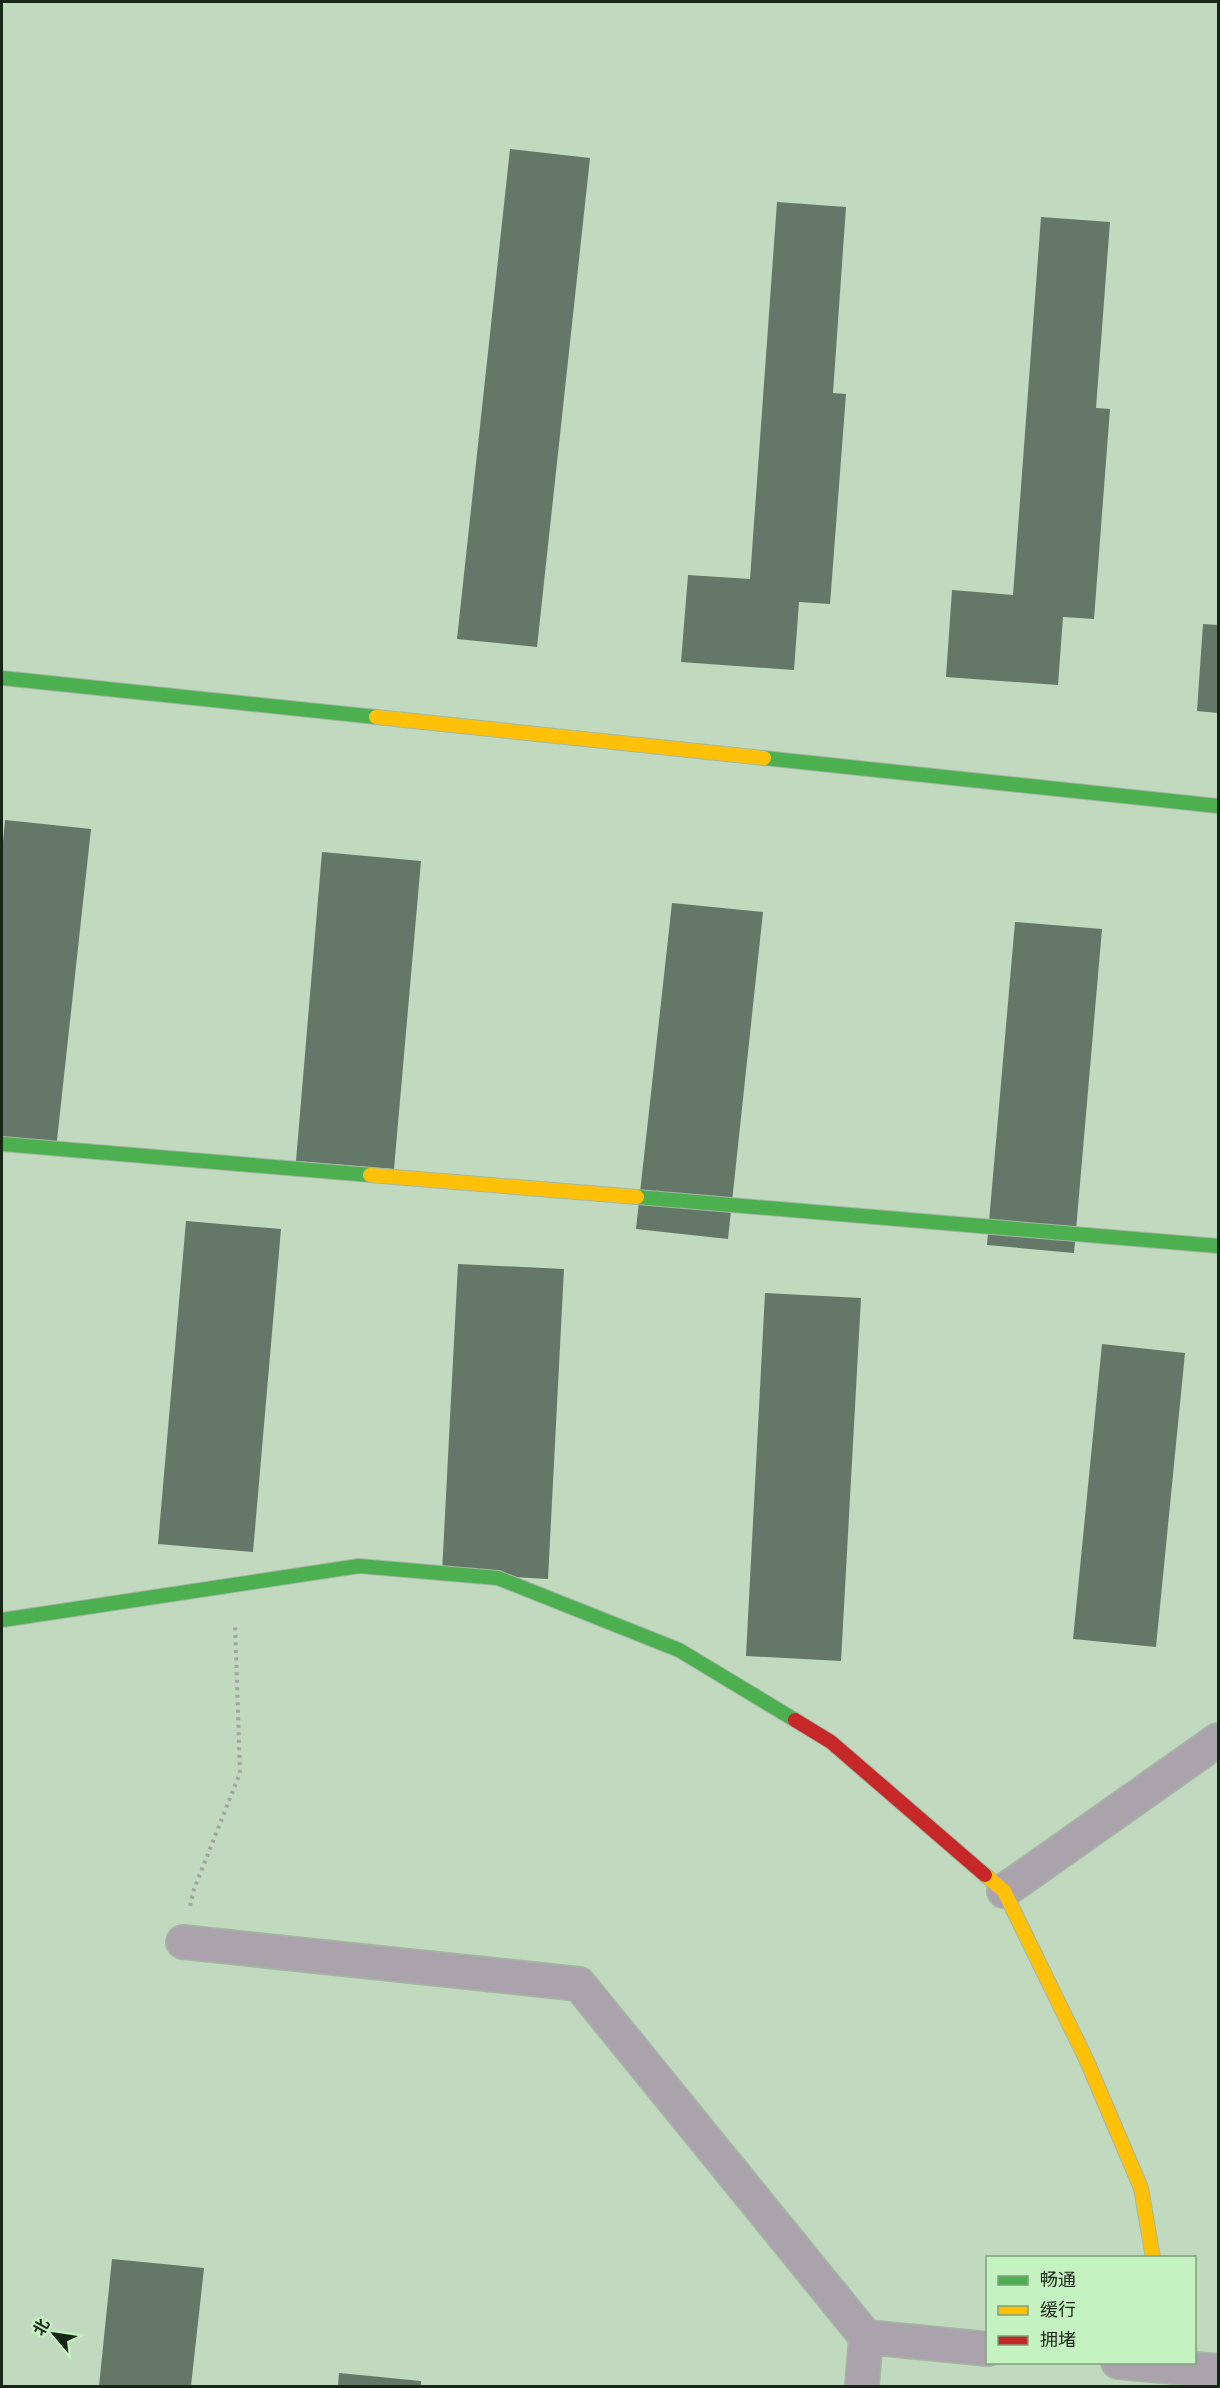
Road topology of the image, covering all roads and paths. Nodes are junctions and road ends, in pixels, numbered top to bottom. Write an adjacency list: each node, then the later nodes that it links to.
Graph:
1 (2, 678): 2 (street)
2 (1218, 806)
3 (2, 1144): 4 (street)
4 (1218, 1246)
5 (234, 1584): 6 (street); 8 (street); 9 (path)
6 (2, 1620)
7 (1218, 1740): 8 (street)
8 (1004, 1891): 10 (street)
9 (183, 1942): 11 (street)
10 (1153, 2256)
11 (866, 2337): 12 (street); 16 (street)
12 (986, 2349)
13 (1128, 2364): 15 (street)
14 (1218, 2371): 15 (street)
15 (1170, 2372)
16 (862, 2386)

